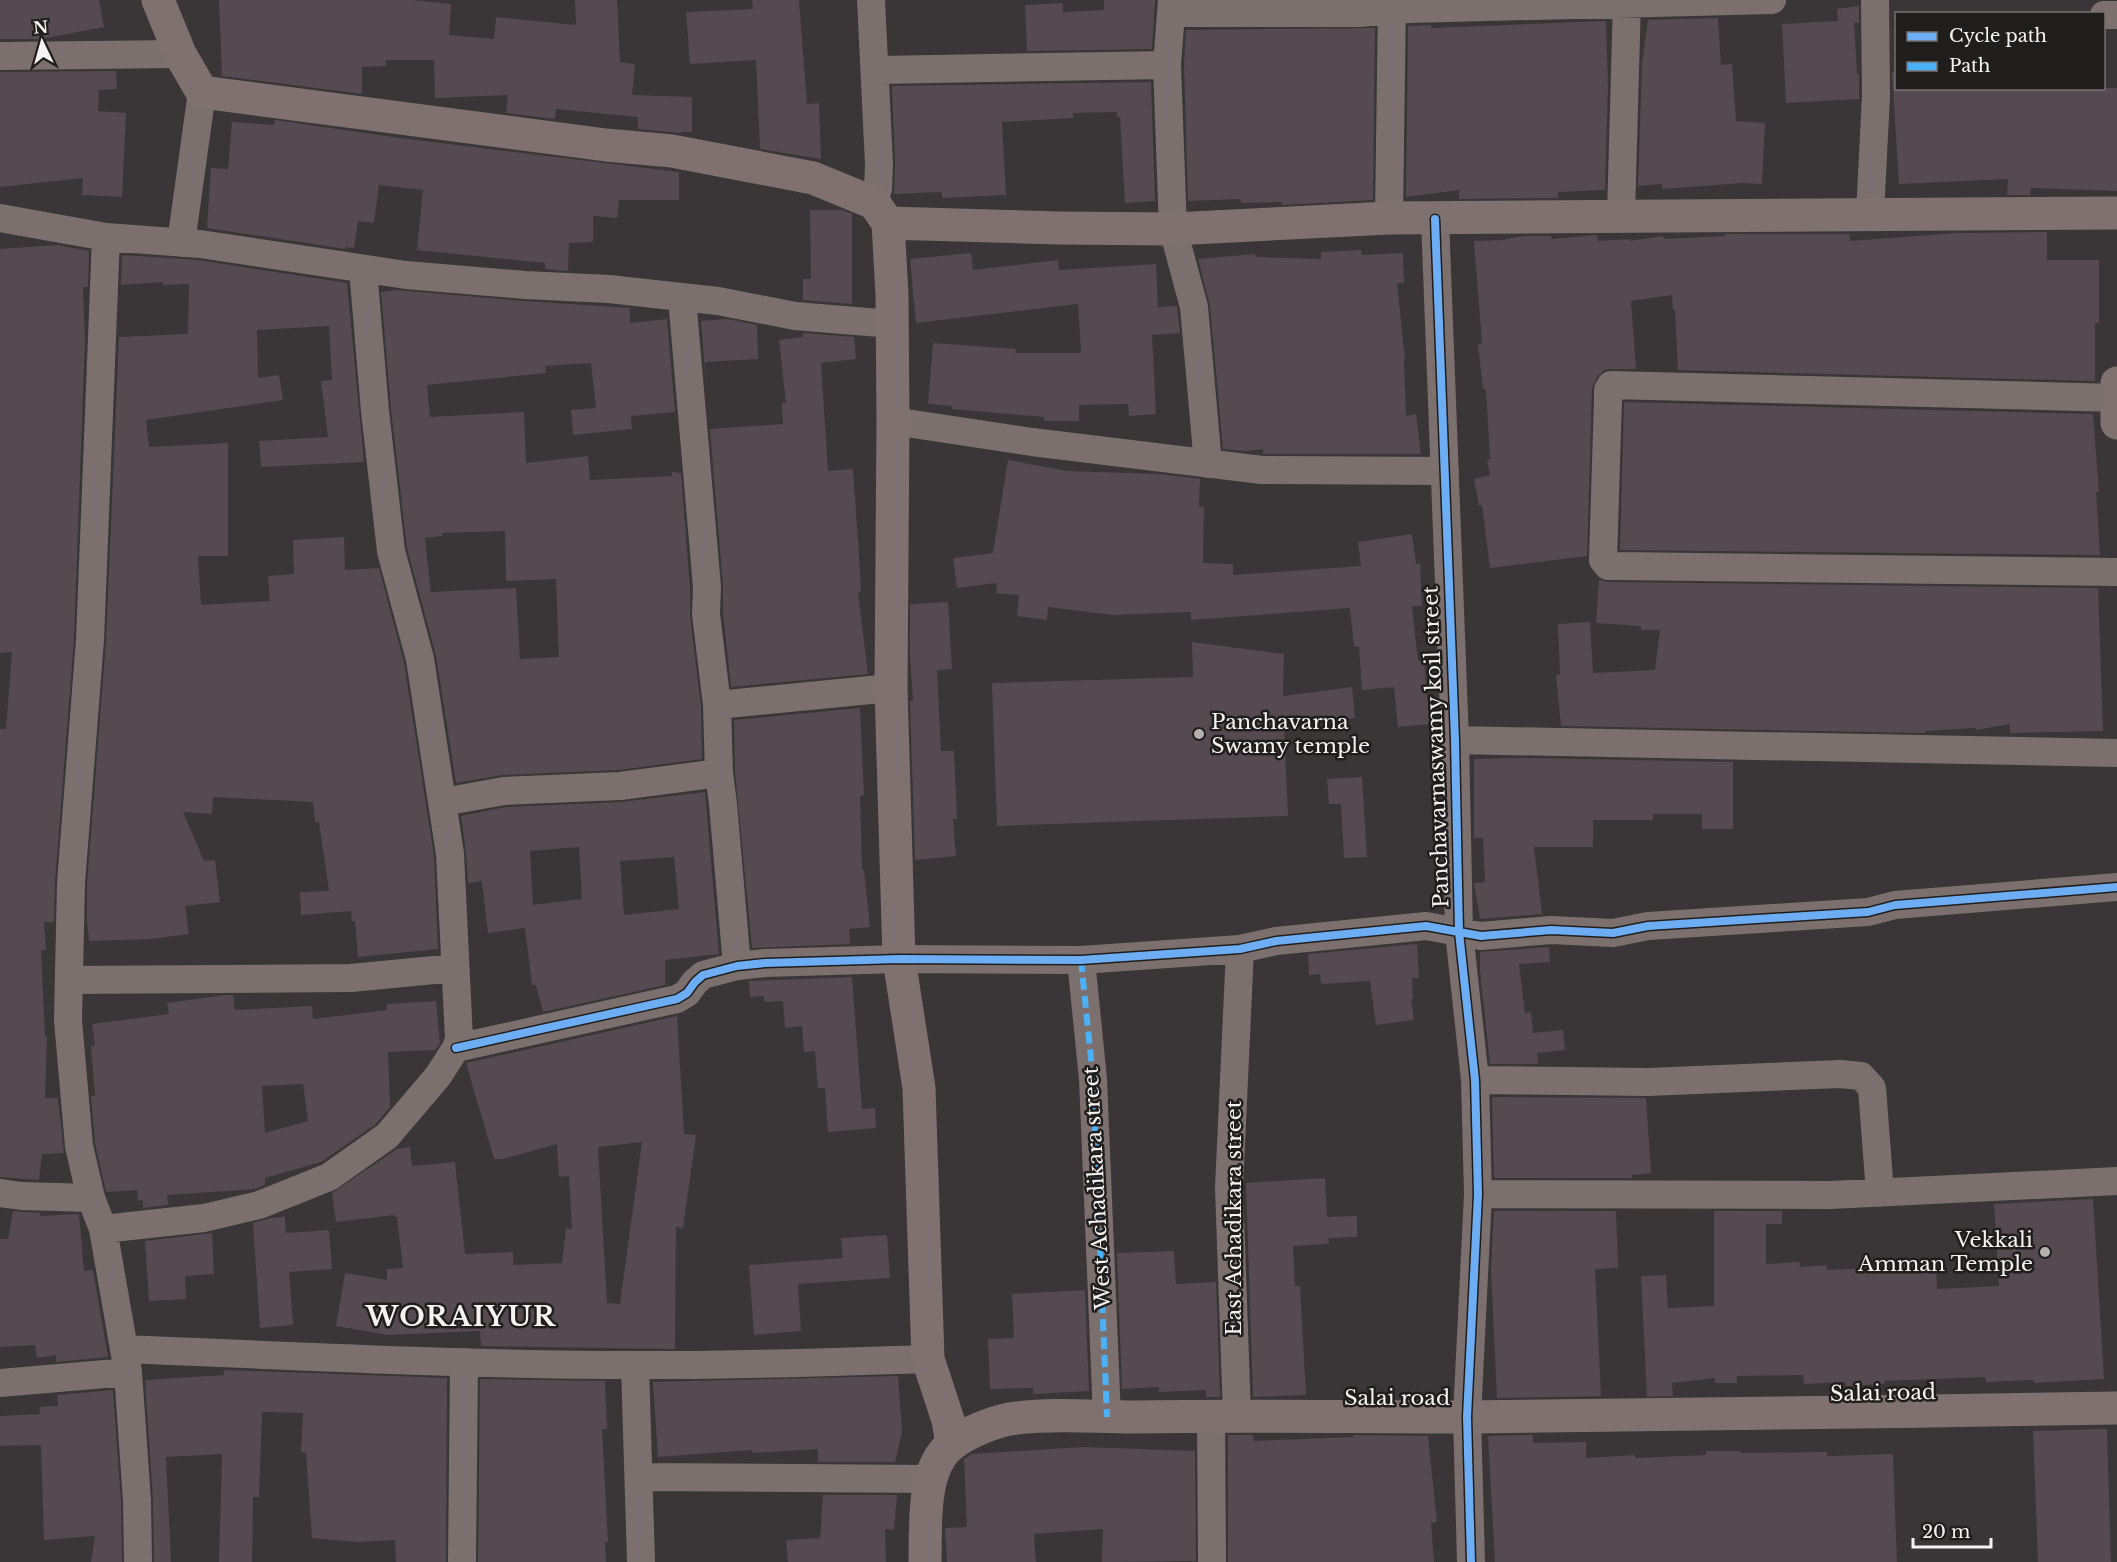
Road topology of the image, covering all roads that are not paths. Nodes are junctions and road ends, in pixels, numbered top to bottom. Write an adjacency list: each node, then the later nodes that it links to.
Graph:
1 (158, 0): 9 (main road)
2 (871, 0): 12 (street)
3 (1772, 0): 5 (street)
4 (1875, 0): 8 (street)
5 (1627, 1): 6 (street); 17 (street)
6 (1392, 5): 7 (street); 19 (street)
7 (1172, 7): 11 (street)
8 (1885, 29): 16 (street)
9 (180, 54): 10 (street); 13 (main road)
10 (0, 56)
11 (1167, 65): 12 (street); 21 (street)
12 (876, 70): 14 (street)
13 (202, 92): 14 (main road); 23 (street)
14 (881, 213): 21 (main road); 26 (main road)
15 (2117, 213): 16 (main road)
16 (1870, 214): 17 (main road)
17 (1621, 215): 20 (main road)
18 (0, 218): 22 (street)
19 (1389, 218): 20 (main road); 21 (main road)
20 (1435, 219): 30 (street, Panchavarnaswamy koil street)
21 (1173, 229): 29 (street)
22 (106, 237): 23 (street); 45 (street)
23 (181, 243): 24 (street)
24 (363, 269): 25 (street); 37 (street)
25 (682, 298): 26 (street); 33 (street)
26 (892, 324): 28 (main road)
27 (2117, 400): 31 (street)
28 (893, 422): 29 (street); 32 (main road)
29 (1208, 464): 30 (street)
30 (1445, 471): 34 (street, Panchavarnaswamy koil street)
31 (2117, 572)
32 (891, 688): 33 (street); 41 (main road)
33 (717, 705): 36 (street)
34 (1455, 740): 35 (street); 39 (street, Panchavarnaswamy koil street)
35 (2117, 753)
36 (719, 773): 37 (street); 43 (street)
37 (443, 802): 44 (street)
38 (2117, 887): 39 (street)
39 (1460, 932): 40 (street); 47 (street, Panchavarnaswamy koil street)
40 (1240, 950): 42 (street); 60 (street, East Achadikara street)
41 (899, 959): 42 (street); 43 (street); 54 (main road)
42 (1081, 960): 62 (street, West Achadikara street)
43 (737, 966): 46 (street)
44 (455, 968): 45 (street); 46 (street)
45 (70, 980): 52 (street)
46 (456, 1048): 53 (street)
47 (1475, 1080): 50 (street); 51 (street, Panchavarnaswamy koil street)
48 (2117, 1181): 50 (street)
49 (0, 1193): 52 (street)
50 (1880, 1193): 51 (street)
51 (1478, 1194): 61 (street, Panchavarnaswamy koil street)
52 (91, 1198): 53 (street)
53 (103, 1229): 55 (street)
54 (928, 1359): 57 (street); 63 (main road)
55 (126, 1361): 56 (street); 58 (street); 66 (street)
56 (464, 1362): 57 (street); 67 (street)
57 (635, 1365): 64 (street)
58 (0, 1383)
59 (2117, 1408): 61 (main road, Salai road)
60 (1224, 1415): 61 (main road, Salai road); 62 (main road, Salai road); 70 (street, East Achadikara street)
61 (1467, 1416): 71 (street, Panchavarnaswamy koil street)
62 (1107, 1417): 63 (main road, Salai road)
63 (952, 1444): 65 (main road, Salai road)
64 (639, 1477): 65 (street); 68 (street)
65 (931, 1479): 69 (main road, Salai road)
66 (138, 1562)
67 (462, 1562)
68 (641, 1562)
69 (925, 1562)
70 (1212, 1562)
71 (1471, 1562)

